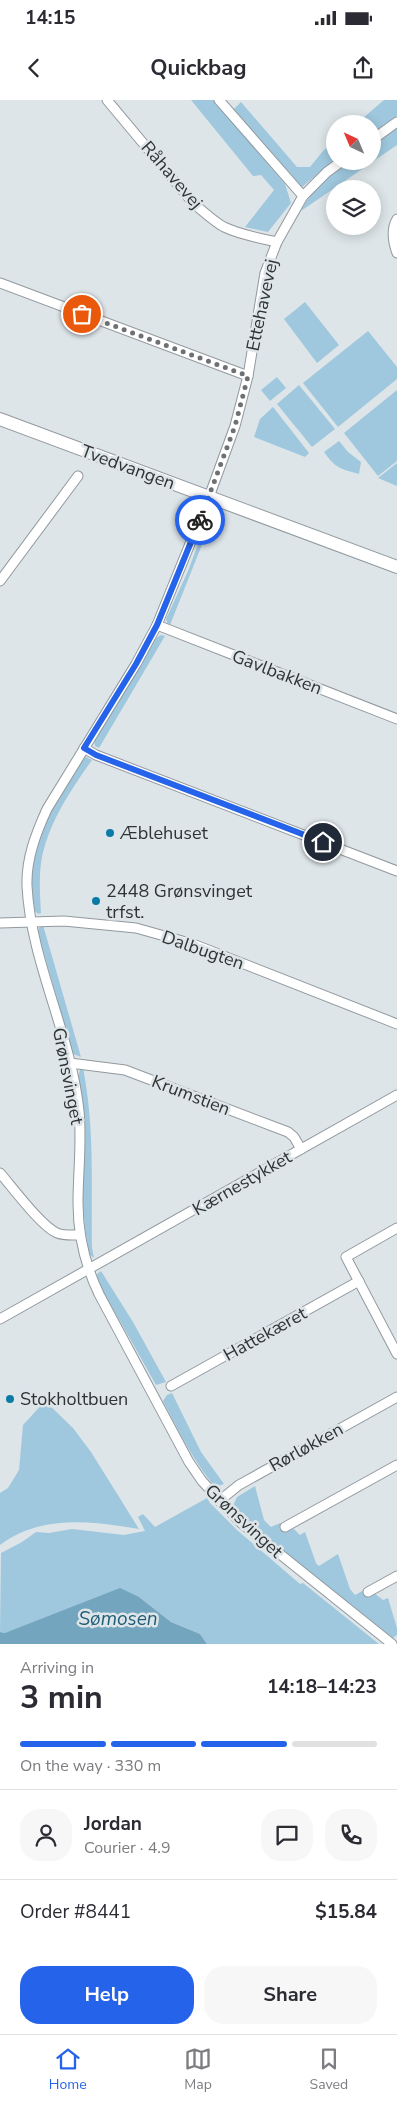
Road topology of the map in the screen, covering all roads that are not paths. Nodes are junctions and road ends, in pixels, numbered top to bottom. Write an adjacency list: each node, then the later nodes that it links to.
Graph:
1 (107, 100): 8 (street, Råhavevej)
2 (220, 100): 6 (street)
3 (397, 122): 4 (street)
4 (381, 134)
5 (330, 170): 6 (street, Ettehavevej)
6 (303, 196): 8 (street, Ettehavevej)
7 (397, 219): 9 (street)
8 (277, 242): 11 (street, Ettehavevej)
9 (397, 253)
10 (0, 283): 11 (street)
11 (248, 376): 14 (street, Ettehavevej)
12 (0, 419): 14 (street, Tvedvangen)
13 (78, 476): 16 (street)
14 (210, 497): 15 (street, Tvedvangen); 17 (street, Grønsvinget)
15 (397, 567)
16 (0, 581)
17 (157, 625): 18 (street, Gavlbakken); 19 (street, Grønsvinget)
18 (397, 720)
19 (84, 748): 20 (street); 21 (street, Grønsvinget)
20 (397, 871)
21 (30, 922): 22 (street, Dalbugten); 23 (street, Dalbugten); 24 (street, Grønsvinget)
22 (0, 923)
23 (397, 1024)
24 (70, 1063): 26 (street, Krumstien); 29 (street, Grønsvinget)
25 (397, 1095): 26 (street, Kærnestykket)
26 (301, 1149): 30 (street, Kærnestykket)
27 (0, 1173): 29 (street)
28 (397, 1228): 31 (street)
29 (80, 1235): 30 (street, Grønsvinget)
30 (88, 1270): 32 (street); 38 (street, Grønsvinget)
31 (359, 1281): 33 (street); 35 (street, Hattekæret)
32 (0, 1319)
33 (393, 1335): 34 (street)
34 (397, 1354)
35 (171, 1386)
36 (397, 1397): 38 (street, Rørløkken)
37 (397, 1465): 39 (street)
38 (219, 1501): 42 (street, Grønsvinget)
39 (285, 1527)
40 (397, 1576): 41 (street)
41 (368, 1592)
42 (392, 1644)

